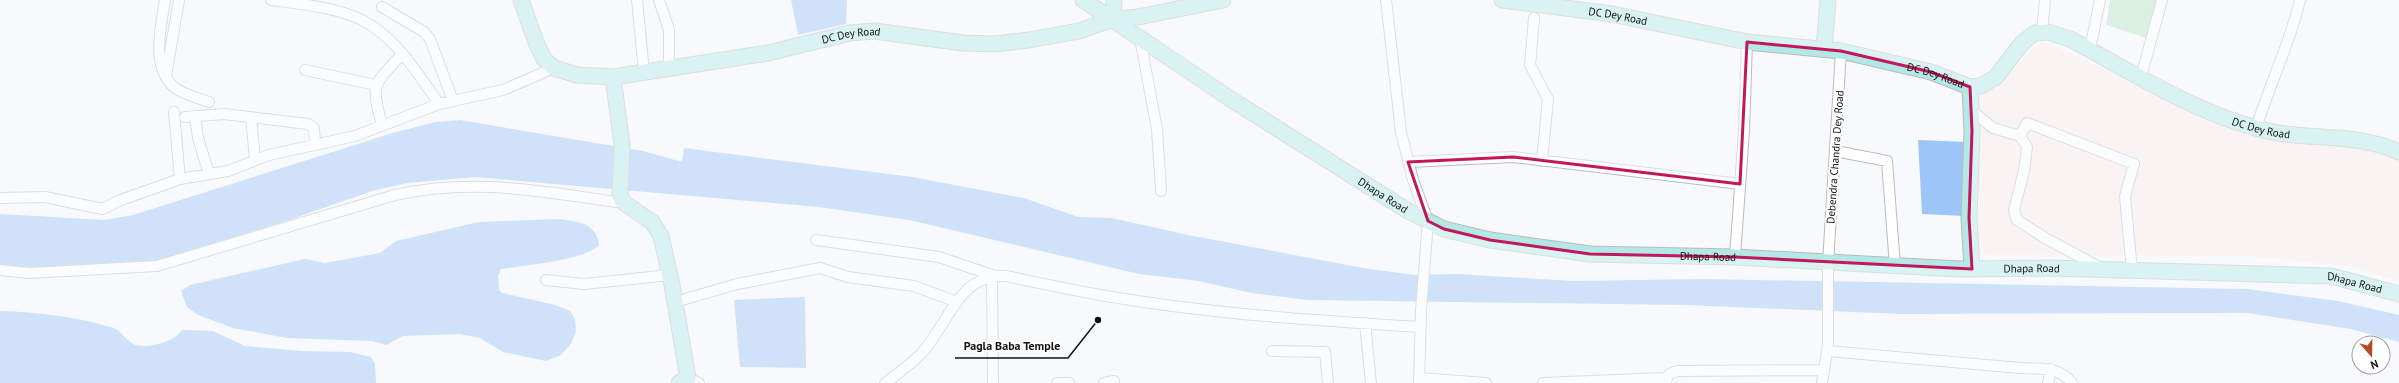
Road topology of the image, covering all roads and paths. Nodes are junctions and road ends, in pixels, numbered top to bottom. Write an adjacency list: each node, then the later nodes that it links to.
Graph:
1 (165, 0): 31 (street)
2 (179, 0): 31 (street)
3 (271, 0): 26 (street)
4 (521, 0): 27 (street)
5 (637, 0): 30 (street)
6 (659, 0): 28 (street)
7 (1083, 0): 19 (street, Dhapa Road)
8 (1114, 0): 19 (street)
9 (1223, 0): 19 (street, DC Dey Road)
10 (1386, 0): 50 (street)
11 (1502, 0): 18 (street, DC Dey Road)
12 (1828, 0): 23 (street)
13 (2046, 0): 20 (street)
14 (2100, 0): 24 (street)
15 (2162, 0): 33 (street)
16 (2300, 0): 43 (street)
17 (382, 7): 36 (street)
18 (1538, 8): 22 (street, DC Dey Road); 49 (street)
19 (1113, 19): 21 (street, Dhapa Road); 28 (street, DC Dey Road)
20 (2042, 32): 24 (street, DC Dey Road); 35 (street, DC Dey Road)
21 (1140, 38): 54 (street); 57 (street, Dhapa Road)
22 (1747, 42): 23 (street, DC Dey Road); 53 (street)
23 (1824, 49): 25 (street, DC Dey Road)
24 (2090, 49): 33 (street, DC Dey Road)
25 (1841, 51): 35 (street, DC Dey Road); 46 (street, Debendra Chandra Dey Road)
26 (402, 54): 34 (street); 38 (street)
27 (554, 68): 32 (street, DC Dey Road); 36 (street)
28 (669, 69): 30 (street, DC Dey Road)
29 (305, 70): 34 (street)
30 (644, 72): 32 (street, DC Dey Road)
31 (166, 76): 37 (street)
32 (613, 77): 56 (street)
33 (2141, 77): 43 (street, DC Dey Road)
34 (376, 85): 42 (street)
35 (1970, 86): 39 (street)
36 (453, 101): 38 (street)
37 (210, 102)
38 (439, 104): 42 (street)
39 (1971, 110): 44 (street); 62 (street)
40 (174, 112): 52 (street)
41 (251, 117): 45 (street); 48 (street); 51 (street)
42 (382, 125): 45 (street)
43 (2256, 129): 47 (street, DC Dey Road)
44 (2020, 136): 63 (street); 65 (street)
45 (315, 144): 48 (street)
46 (1835, 151): 60 (street, Debendra Chandra Dey Road); 61 (street)
47 (2399, 152)
48 (256, 159): 51 (street)
49 (1542, 161): 50 (street); 53 (street)
50 (1408, 162): 57 (street)
51 (209, 174): 52 (street)
52 (180, 179): 55 (street)
53 (1740, 184): 59 (street)
54 (1161, 191)
55 (0, 198)
56 (622, 200): 64 (street); 66 (street)
57 (1428, 221): 59 (street, Dhapa Road); 73 (street)
58 (816, 240): 67 (street)
59 (1735, 257): 60 (street, Dhapa Road)
60 (1828, 263): 61 (street, Dhapa Road); 74 (street, Debendra Chandra Dey Road)
61 (1895, 266): 62 (street, Dhapa Road)
62 (1972, 269): 63 (street, Dhapa Road)
63 (2103, 269): 65 (street, Dhapa Road)
64 (0, 270)
65 (2132, 271): 69 (street, Dhapa Road)
66 (670, 275): 68 (street); 70 (street)
67 (992, 275): 71 (street); 72 (street); 84 (street)
68 (546, 280)
69 (2399, 294)
70 (675, 302): 71 (street); 78 (street)
71 (957, 302): 83 (street)
72 (1365, 324): 73 (street); 89 (street)
73 (1420, 327): 80 (street)
74 (1828, 348): 76 (street); 77 (street, Debendra Chandra Dey Road)
75 (1272, 351): 88 (street)
76 (2051, 369): 93 (street); 94 (street)
77 (1823, 370): 81 (street); 92 (street, Debendra Chandra Dey Road)
78 (689, 381)
79 (1114, 381): 87 (street)
80 (1419, 381): 90 (street)
81 (1665, 381): 82 (street)
82 (1558, 382): 91 (street)
83 (885, 383)
84 (993, 383)
85 (1057, 383): 86 (street)
86 (1069, 383)
87 (1104, 383)
88 (1328, 383)
89 (1371, 383)
90 (1486, 383)
91 (1543, 383)
92 (1822, 383)
93 (2048, 383)
94 (2072, 383)

